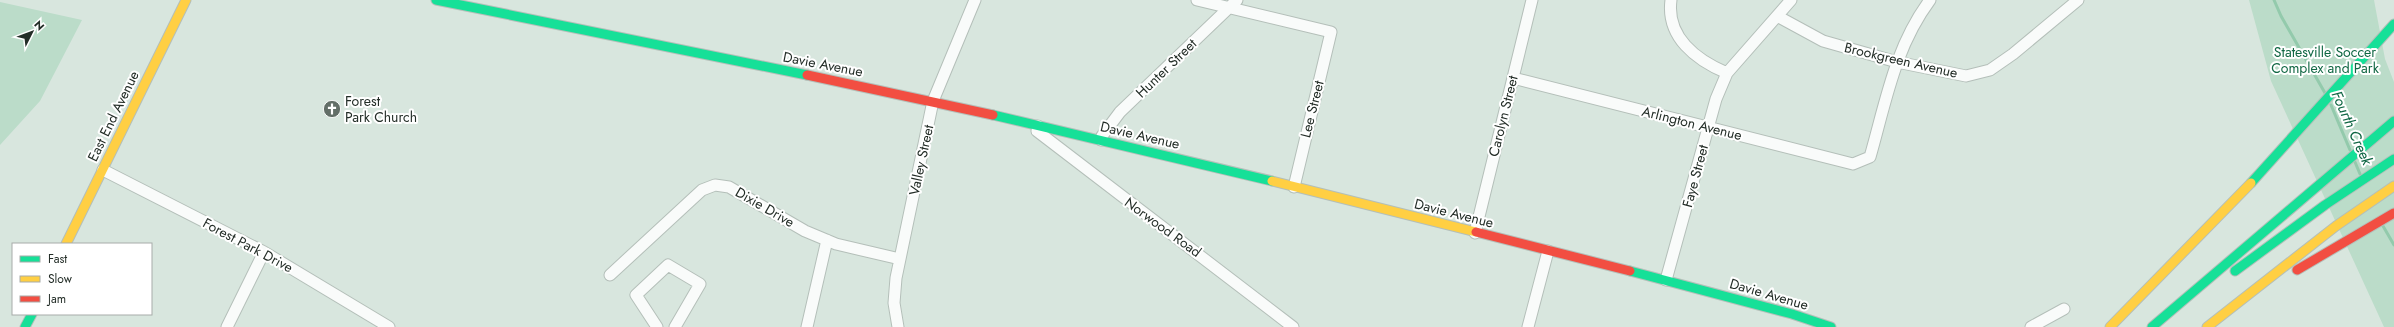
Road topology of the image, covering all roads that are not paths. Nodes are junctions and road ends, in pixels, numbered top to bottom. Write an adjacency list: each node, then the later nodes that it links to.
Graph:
1 (186, 0): 22 (main road, East End Avenue)
2 (436, 0): 16 (main road, Davie Avenue)
3 (975, 0): 16 (street, Valley Street)
4 (1197, 0): 10 (street)
5 (1532, 0): 15 (street, Carolyn Street)
6 (1671, 0): 14 (street)
7 (1791, 0): 11 (street, Faye Street)
8 (1930, 0): 13 (street)
9 (2078, 0): 13 (street, Brookgreen Avenue)
10 (1234, 3): 20 (street, Hunter Street); 24 (street, Lee Street)
11 (1777, 16): 13 (street, Brookgreen Avenue); 14 (street, Faye Street)
12 (2394, 24): 49 (main road)
13 (1897, 62): 19 (street, Arlington Avenue)
14 (1727, 72): 19 (street, Faye Street)
15 (1513, 78): 19 (street, Arlington Avenue); 26 (street, Carolyn Street)
16 (933, 100): 18 (main road, Davie Avenue); 31 (street, Valley Street)
17 (2391, 124): 50 (main road)
18 (1038, 126): 20 (main road, Davie Avenue); 45 (street, Norwood Road)
19 (1708, 127): 34 (street, Faye Street)
20 (1101, 140): 24 (main road, Davie Avenue)
21 (2394, 159): 33 (main road)
22 (103, 170): 28 (main road, East End Avenue); 30 (street, Forest Park Drive)
23 (2394, 186): 52 (main road)
24 (1294, 187): 26 (main road, Davie Avenue)
25 (2394, 213): 52 (main road)
26 (1475, 233): 29 (main road, Davie Avenue)
27 (827, 240): 31 (street, Dixie Drive); 32 (street, Dixie Drive); 43 (street)
28 (66, 243)
29 (1548, 251): 34 (main road, Davie Avenue); 46 (street)
30 (264, 252): 39 (street); 40 (street, Forest Park Drive)
31 (900, 259): 44 (street, Valley Street)
32 (610, 274)
33 (2230, 275)
34 (1666, 280): 47 (main road, Davie Avenue)
35 (2211, 289): 51 (main road)
36 (2064, 309): 48 (street)
37 (31, 315): 38 (main road)
38 (25, 327)
39 (228, 327)
40 (389, 327)
41 (657, 327): 42 (street)
42 (675, 327)
43 (806, 327)
44 (898, 327)
45 (1293, 327)
46 (1528, 327)
47 (1831, 327)
48 (2031, 327)
49 (2110, 327)
50 (2152, 327)
51 (2161, 327)
52 (2207, 327)

